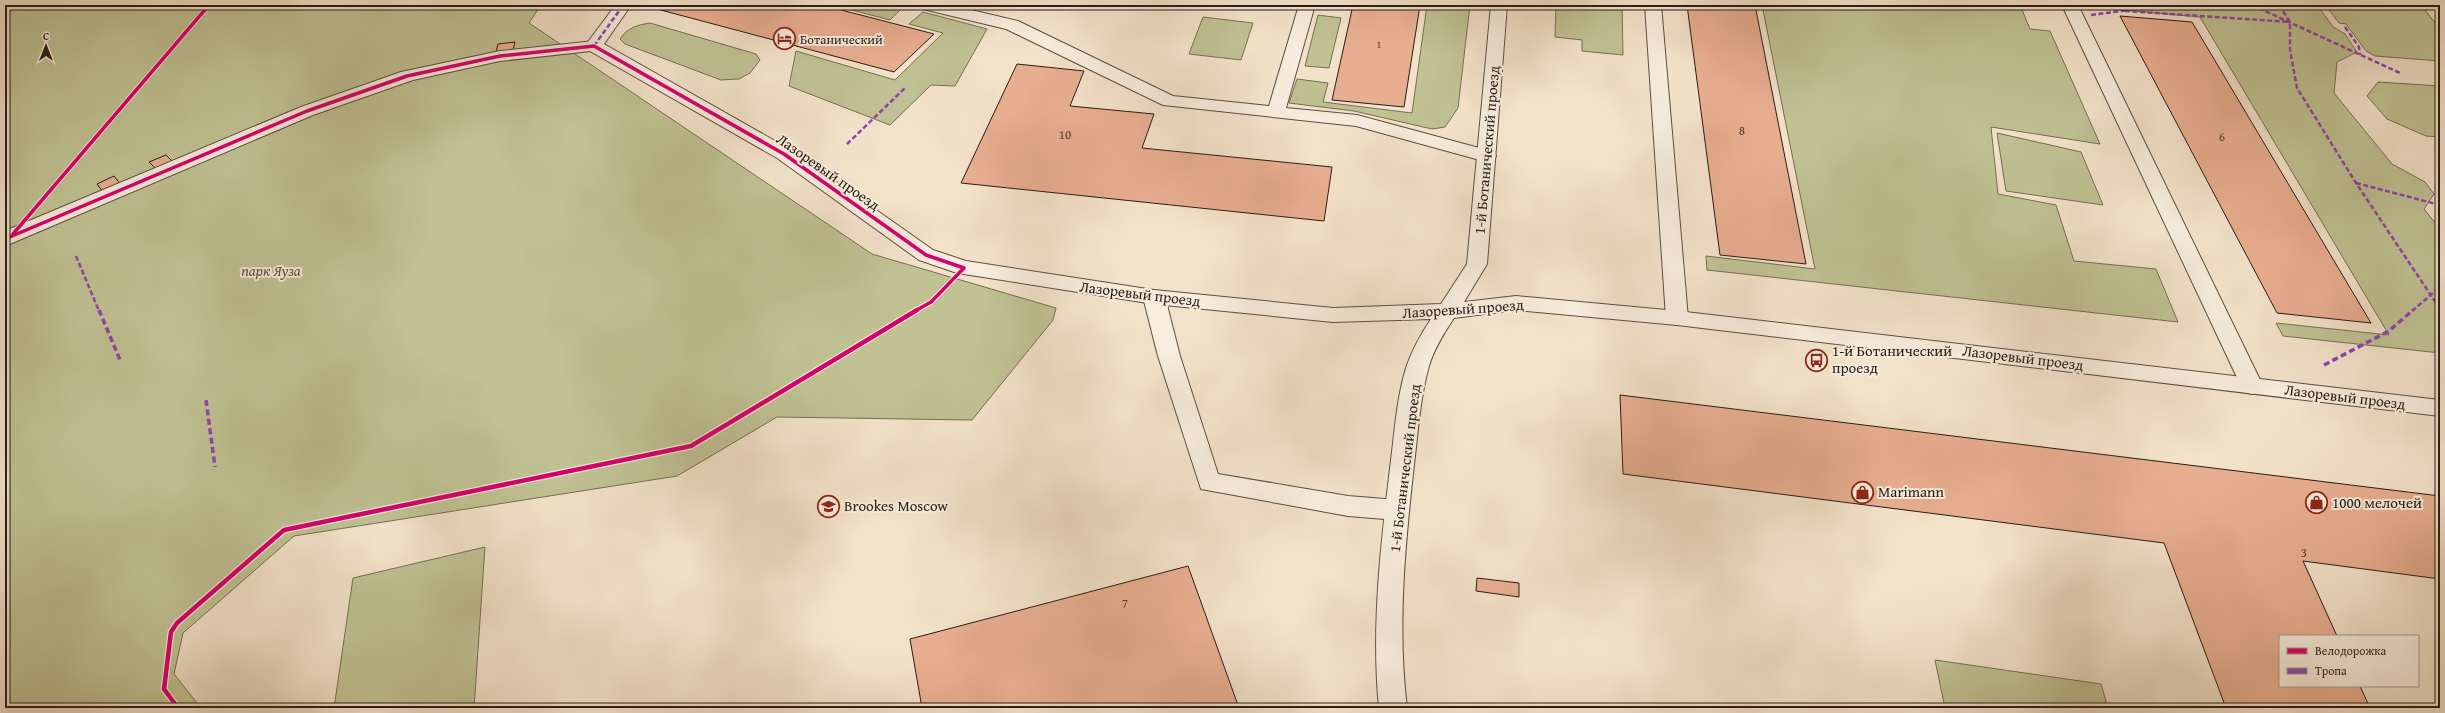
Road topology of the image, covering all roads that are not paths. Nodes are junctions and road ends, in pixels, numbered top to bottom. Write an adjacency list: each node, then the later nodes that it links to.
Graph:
1 (620, 5): 7 (street)
2 (929, 5): 8 (street)
3 (1307, 5): 8 (street)
4 (1499, 5): 9 (street, 1-й Ботанический проезд)
5 (1653, 5): 13 (street)
6 (2070, 5): 14 (street)
7 (594, 46): 10 (street); 11 (street, Лазоревый проезд)
8 (1276, 112): 9 (street)
9 (1486, 156): 12 (street, 1-й Ботанический проезд)
10 (5, 239)
11 (1154, 297): 12 (street, Лазоревый проезд); 16 (street)
12 (1448, 311): 13 (street, Лазоревый проезд); 16 (street, 1-й Ботанический проезд)
13 (1678, 318): 14 (street, Лазоревый проезд)
14 (2252, 386): 15 (street, Лазоревый проезд)
15 (2440, 408)
16 (1397, 510): 17 (street, 1-й Ботанический проезд)
17 (1393, 708)

